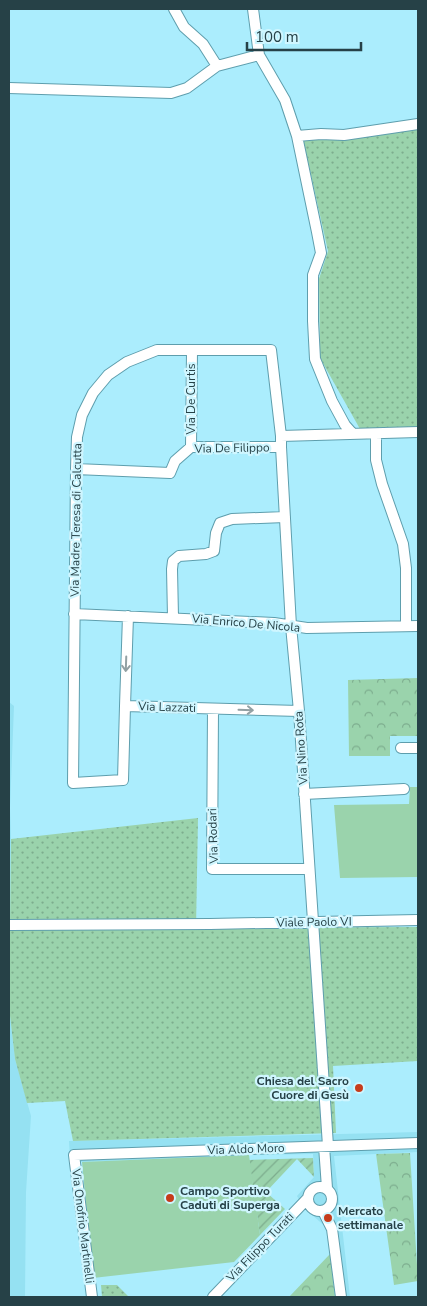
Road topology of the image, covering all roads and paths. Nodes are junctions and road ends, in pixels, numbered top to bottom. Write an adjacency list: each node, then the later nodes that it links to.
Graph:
1 (174, 9): 4 (street)
2 (253, 9): 3 (street)
3 (259, 55): 4 (street); 7 (street)
4 (217, 66): 5 (street)
5 (9, 88)
6 (418, 124): 7 (street)
7 (297, 136): 11 (street)
8 (271, 350): 9 (street, Via Madre Teresa di Calcutta); 13 (street, Via Nino Rota)
9 (192, 351): 14 (street, Via De Curtis); 16 (street, Via Madre Teresa di Calcutta)
10 (418, 432): 12 (street)
11 (353, 434): 12 (street); 13 (street)
12 (376, 434): 22 (street)
13 (281, 436): 15 (street, Via Nino Rota)
14 (191, 447): 15 (street, Via De Filippo); 16 (street, Via De Filippo)
15 (281, 448): 17 (street, Via Nino Rota)
16 (76, 470): 18 (street, Via Madre Teresa di Calcutta)
17 (285, 517): 20 (street); 21 (street, Via Nino Rota)
18 (74, 614): 19 (street, Via Enrico De Nicola); 24 (street, Via Madre Teresa di Calcutta)
19 (128, 616): 20 (street, Via Enrico De Nicola); 24 (street, Via Lazzati, one-way to 24)
20 (173, 618): 21 (street, Via Enrico De Nicola)
21 (291, 626): 22 (street, Via Enrico De Nicola); 26 (street, Via Nino Rota)
22 (406, 626): 23 (street, Via Enrico De Nicola)
23 (418, 626)
24 (125, 706): 25 (street, Via Lazzati)
25 (213, 709): 26 (street, Via Lazzati, one-way to 26); 31 (street, Via Rodari)
26 (299, 711): 30 (street, Via Nino Rota)
27 (401, 748): 28 (street)
28 (418, 748)
29 (404, 789): 30 (street)
30 (304, 794): 31 (street, Via Nino Rota)
31 (309, 869): 33 (street, Via Nino Rota)
32 (418, 920): 33 (street, Viale Paolo VI)
33 (314, 922): 34 (street, Viale Paolo VI); 36 (street, Via Nino Rota)
34 (9, 925)
35 (418, 1143): 36 (street, Via Aldo Moro)
36 (324, 1146): 37 (street, Via Aldo Moro); 38 (street, Via Nino Rota)
37 (74, 1155): 41 (street, Via Onofrio Martinelli)
38 (325, 1187): 39 (street); 40 (street)
39 (308, 1198): 40 (street); 42 (street, Via Filippo Turati)
40 (323, 1211): 43 (street)
41 (92, 1297)
42 (213, 1297)
43 (341, 1297)

